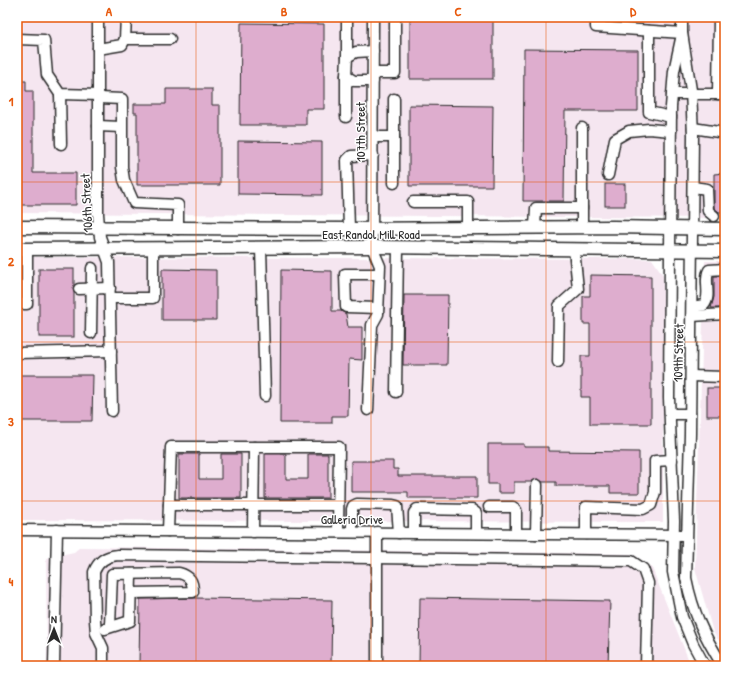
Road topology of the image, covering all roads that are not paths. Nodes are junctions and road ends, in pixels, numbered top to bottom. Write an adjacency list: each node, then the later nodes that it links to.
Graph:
1 (98, 17): 14 (street, 106th Street)
2 (126, 17): 12 (street)
3 (347, 17): 16 (street)
4 (373, 17): 15 (street, 107th Street)
5 (395, 17): 18 (street)
6 (596, 17): 9 (street)
7 (682, 17): 10 (street, 109th Street)
8 (719, 17): 22 (street)
9 (649, 31): 10 (street); 26 (street)
10 (682, 33): 20 (street, 109th Street); 21 (street, 109th Street)
11 (17, 39): 19 (street)
12 (125, 39): 13 (street); 14 (street)
13 (170, 39)
14 (98, 49): 23 (street, 106th Street)
15 (373, 51): 16 (street); 18 (street, 107th Street)
16 (346, 57): 17 (street)
17 (346, 76): 18 (street); 25 (street)
18 (373, 77): 33 (street, 107th Street)
19 (60, 94): 23 (street); 35 (street)
20 (672, 94): 21 (street); 26 (street, 109th Street)
21 (691, 94): 22 (street); 30 (street, 109th Street)
22 (722, 94)
23 (99, 97): 27 (street, 106th Street); 28 (street)
24 (394, 99): 34 (street)
25 (346, 117)
26 (671, 117): 31 (street, 109th Street)
27 (98, 126): 28 (street); 47 (street, 106th Street)
28 (121, 127): 50 (street)
29 (582, 128): 41 (street)
30 (693, 128): 32 (street); 39 (street, 109th Street)
31 (671, 131): 37 (street); 49 (street, 109th Street)
32 (725, 133)
33 (373, 137): 34 (street); 36 (street, 107th Street)
34 (394, 137): 38 (street)
35 (61, 144)
36 (373, 155): 51 (street); 52 (street, 107th Street)
37 (608, 174)
38 (394, 183)
39 (693, 187): 42 (street); 53 (street, 109th Street)
40 (413, 202): 48 (street)
41 (582, 208): 44 (street); 45 (street)
42 (714, 216)
43 (17, 227): 47 (main road, East Randol Mill Road)
44 (535, 227): 45 (main road, East Randol Mill Road); 48 (main road, East Randol Mill Road)
45 (582, 227): 46 (main road, East Randol Mill Road)
46 (613, 227): 49 (main road, East Randol Mill Road); 58 (main road)
47 (100, 228): 50 (main road, East Randol Mill Road); 62 (street, 106th Street)
48 (468, 228): 52 (main road, East Randol Mill Road)
49 (671, 228): 53 (main road, East Randol Mill Road); 63 (street, 109th Street)
50 (178, 229): 51 (main road, East Randol Mill Road)
51 (349, 229): 52 (main road, East Randol Mill Road)
52 (372, 229): 55 (street, 107th Street)
53 (694, 229): 54 (main road, East Randol Mill Road); 64 (street, 109th Street)
54 (725, 229)
55 (372, 247): 56 (main road, East Randol Mill Road); 57 (main road, East Randol Mill Road); 69 (street)
56 (260, 248): 60 (main road, East Randol Mill Road); 84 (street)
57 (398, 248): 61 (main road, East Randol Mill Road); 83 (street)
58 (614, 248): 61 (main road, East Randol Mill Road); 63 (main road, East Randol Mill Road)
59 (22, 249): 62 (main road, East Randol Mill Road); 66 (street)
60 (153, 249): 62 (main road, East Randol Mill Road); 72 (street)
61 (574, 249): 80 (street)
62 (105, 250): 72 (street, 106th Street)
63 (671, 250): 64 (main road, East Randol Mill Road); 87 (street, 109th Street)
64 (692, 250): 65 (main road, East Randol Mill Road); 75 (street, 109th Street)
65 (725, 251)
66 (22, 266): 73 (street)
67 (92, 268): 70 (street)
68 (725, 269): 75 (street)
69 (379, 274): 74 (street); 74 (street)
70 (92, 288): 71 (street); 72 (street); 77 (street)
71 (79, 289)
72 (110, 293): 78 (street, 106th Street)
73 (17, 304)
74 (378, 308): 85 (street)
75 (692, 311): 76 (street); 81 (street, 109th Street)
76 (725, 314)
77 (91, 333)
78 (111, 351): 79 (street); 86 (street, 106th Street)
79 (17, 353)
80 (558, 362)
81 (691, 376): 82 (street); 88 (street, 109th Street)
82 (725, 377)
83 (396, 392)
84 (265, 396)
85 (368, 410)
86 (112, 411)
87 (670, 414): 88 (street); 90 (street, 109th Street)
88 (690, 414): 110 (street, 109th Street)
89 (254, 447): 92 (street); 93 (street); 94 (street)
90 (672, 460): 108 (street); 109 (street, 109th Street)
91 (536, 486): 107 (street)
92 (169, 505): 93 (street); 98 (street)
93 (254, 505): 94 (street); 99 (street)
94 (338, 505): 100 (street)
95 (489, 507): 106 (street)
96 (17, 530): 97 (street, Galleria Drive)
97 (57, 530): 98 (street, Galleria Drive); 116 (street)
98 (168, 531): 99 (street, Galleria Drive)
99 (253, 532): 100 (street, Galleria Drive)
100 (338, 532): 101 (street, Galleria Drive)
101 (352, 532): 102 (street, Galleria Drive); 103 (street)
102 (377, 532): 103 (street, Galleria Drive); 111 (street)
103 (399, 533): 104 (street, Galleria Drive)
104 (414, 533): 105 (street, Galleria Drive); 105 (street)
105 (476, 533): 106 (street, Galleria Drive)
106 (516, 533): 107 (street, Galleria Drive)
107 (536, 534): 108 (street, Galleria Drive)
108 (586, 534): 109 (street, Galleria Drive)
109 (673, 535): 110 (street, Galleria Drive); 120 (street, 109th Street)
110 (686, 535): 121 (street, 109th Street)
111 (377, 557): 115 (street); 118 (street); 119 (street)
112 (131, 574): 113 (street); 113 (street); 114 (street)
113 (131, 593): 114 (street)
114 (110, 626): 115 (street)
115 (96, 632): 117 (street)
116 (54, 666)
117 (103, 666)
118 (377, 666)
119 (646, 666)
120 (705, 666)
121 (723, 666)

